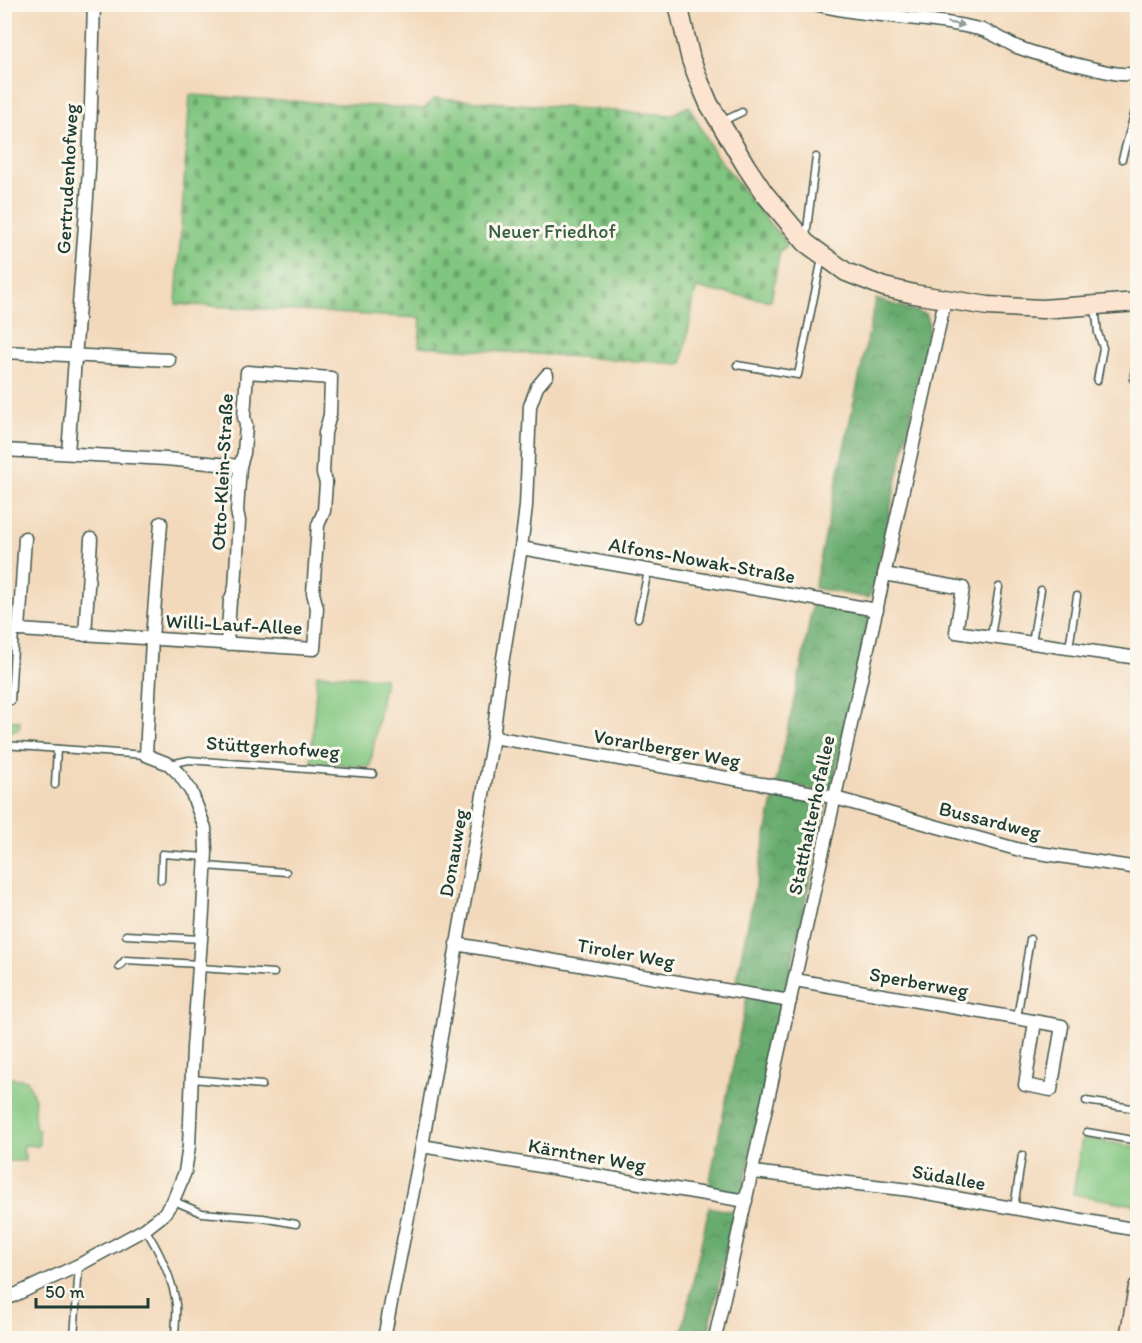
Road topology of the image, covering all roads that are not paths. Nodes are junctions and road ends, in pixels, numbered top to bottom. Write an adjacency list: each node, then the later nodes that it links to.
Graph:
1 (94, 4): 17 (street, Gertrudenhofweg)
2 (678, 4): 7 (street)
3 (815, 4): 4 (street, one-way to 4)
4 (1137, 73)
5 (1137, 100): 9 (lane)
6 (742, 112): 7 (lane)
7 (720, 122): 10 (street)
8 (816, 158): 10 (lane)
9 (1122, 159)
10 (806, 243): 11 (street)
11 (822, 255): 12 (street); 19 (lane)
12 (945, 300): 14 (street); 31 (street, Statthalterhofallee)
13 (1137, 302): 14 (street)
14 (1095, 306): 22 (lane)
15 (4, 352): 17 (street)
16 (1137, 353): 21 (lane)
17 (75, 356): 18 (street); 24 (street, Gertrudenhofweg)
18 (169, 360)
19 (737, 365)
20 (547, 375): 29 (street, Donauweg)
21 (1133, 379)
22 (1097, 381)
23 (4, 450): 24 (street)
24 (68, 453): 25 (street)
25 (240, 466): 42 (street, Otto-Klein-Straße); 43 (street, Otto-Klein-Straße)
26 (161, 523): 40 (street, Willi-Lauf-Allee)
27 (25, 538): 37 (street)
28 (91, 539): 38 (street)
29 (521, 548): 30 (street, Alfons-Nowak-Straße); 47 (street, Donauweg)
30 (648, 570): 35 (street, Alfons-Nowak-Straße); 36 (lane)
31 (884, 574): 35 (street, Statthalterhofallee); 39 (street)
32 (999, 587): 39 (lane)
33 (1041, 590): 41 (lane)
34 (1077, 596): 44 (lane)
35 (877, 610): 54 (street, Statthalterhofallee)
36 (638, 618)
37 (13, 629): 38 (street, Willi-Lauf-Allee); 46 (lane)
38 (85, 635): 40 (street, Willi-Lauf-Allee)
39 (991, 637): 41 (street)
40 (152, 639): 42 (street, Willi-Lauf-Allee); 50 (street, Willi-Lauf-Allee)
41 (1032, 643): 44 (street)
42 (227, 644): 43 (street, Willi-Lauf-Allee)
43 (314, 649)
44 (1069, 649): 45 (street)
45 (1137, 658)
46 (11, 701)
47 (493, 737): 54 (street, Vorarlberger Weg); 62 (street, Donauweg)
48 (4, 746): 49 (lane)
49 (57, 749): 50 (lane); 53 (lane)
50 (146, 755): 51 (street, Stüttgerhofweg)
51 (170, 764): 52 (lane, Stüttgerhofweg); 55 (street)
52 (374, 774)
53 (55, 785)
54 (835, 798): 56 (street, Bussardweg); 66 (street, Statthalterhofallee)
55 (205, 861): 57 (lane); 58 (lane); 60 (street)
56 (1137, 868)
57 (286, 872)
58 (161, 880)
59 (126, 935): 60 (lane)
60 (201, 939): 63 (street)
61 (1030, 939): 68 (lane)
62 (456, 944): 67 (street, Tiroler Weg); 76 (street, Donauweg)
63 (200, 966): 64 (lane); 65 (lane); 70 (street)
64 (119, 967)
65 (274, 973)
66 (795, 980): 67 (street, Statthalterhofallee); 68 (street, Sperberweg)
67 (790, 1000): 78 (street, Statthalterhofallee)
68 (1017, 1019): 69 (street, Sperberweg)
69 (1035, 1022): 69 (street, Sperberweg)
70 (192, 1079): 71 (lane); 79 (street)
71 (262, 1085)
72 (1086, 1101): 73 (lane)
73 (1137, 1108)
74 (1087, 1132): 75 (lane)
75 (1137, 1141)
76 (422, 1146): 80 (street, Kärntner Weg); 90 (street, Donauweg)
77 (1022, 1155): 81 (lane)
78 (753, 1172): 80 (street, Statthalterhofallee); 81 (street, Südallee)
79 (173, 1201): 82 (lane); 83 (street)
80 (746, 1201): 91 (street, Statthalterhofallee)
81 (1014, 1208): 84 (street, Südallee)
82 (296, 1224)
83 (145, 1229): 85 (street); 89 (lane)
84 (1137, 1230)
85 (79, 1265): 87 (street); 88 (lane)
86 (1137, 1287): 92 (street)
87 (4, 1300)
88 (74, 1338)
89 (175, 1338)
90 (384, 1338)
91 (715, 1338)
92 (1129, 1338)

